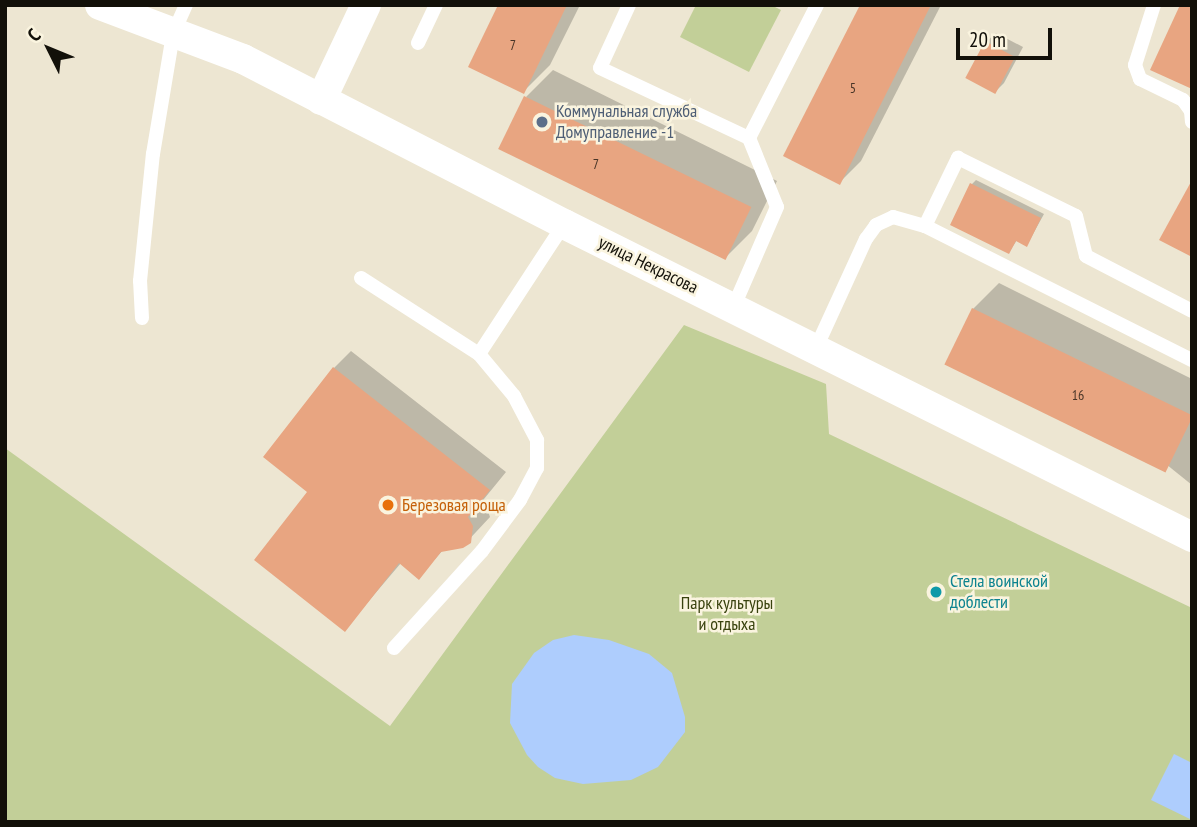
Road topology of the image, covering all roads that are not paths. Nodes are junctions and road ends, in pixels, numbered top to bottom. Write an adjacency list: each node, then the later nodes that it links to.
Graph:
1 (100, 5): 8 (street, улица Некрасова)
2 (186, 5): 8 (lane)
3 (366, 5): 10 (street)
4 (436, 5): 9 (lane)
5 (629, 5): 12 (lane)
6 (817, 5): 12 (lane)
7 (1154, 5): 11 (lane)
8 (173, 34): 10 (street, улица Некрасова); 18 (lane)
9 (418, 43)
10 (321, 100): 13 (street, улица Некрасова)
11 (1192, 122)
12 (750, 138): 16 (lane)
13 (564, 224): 16 (street, улица Некрасова); 20 (lane)
14 (925, 226): 17 (lane); 19 (lane); 21 (lane)
15 (362, 278): 20 (lane)
16 (733, 308): 19 (street, улица Некрасова)
17 (1192, 311)
18 (142, 318)
19 (816, 348): 22 (street, улица Некрасова)
20 (479, 354): 23 (lane)
21 (1192, 360)
22 (1192, 537)
23 (394, 648)

